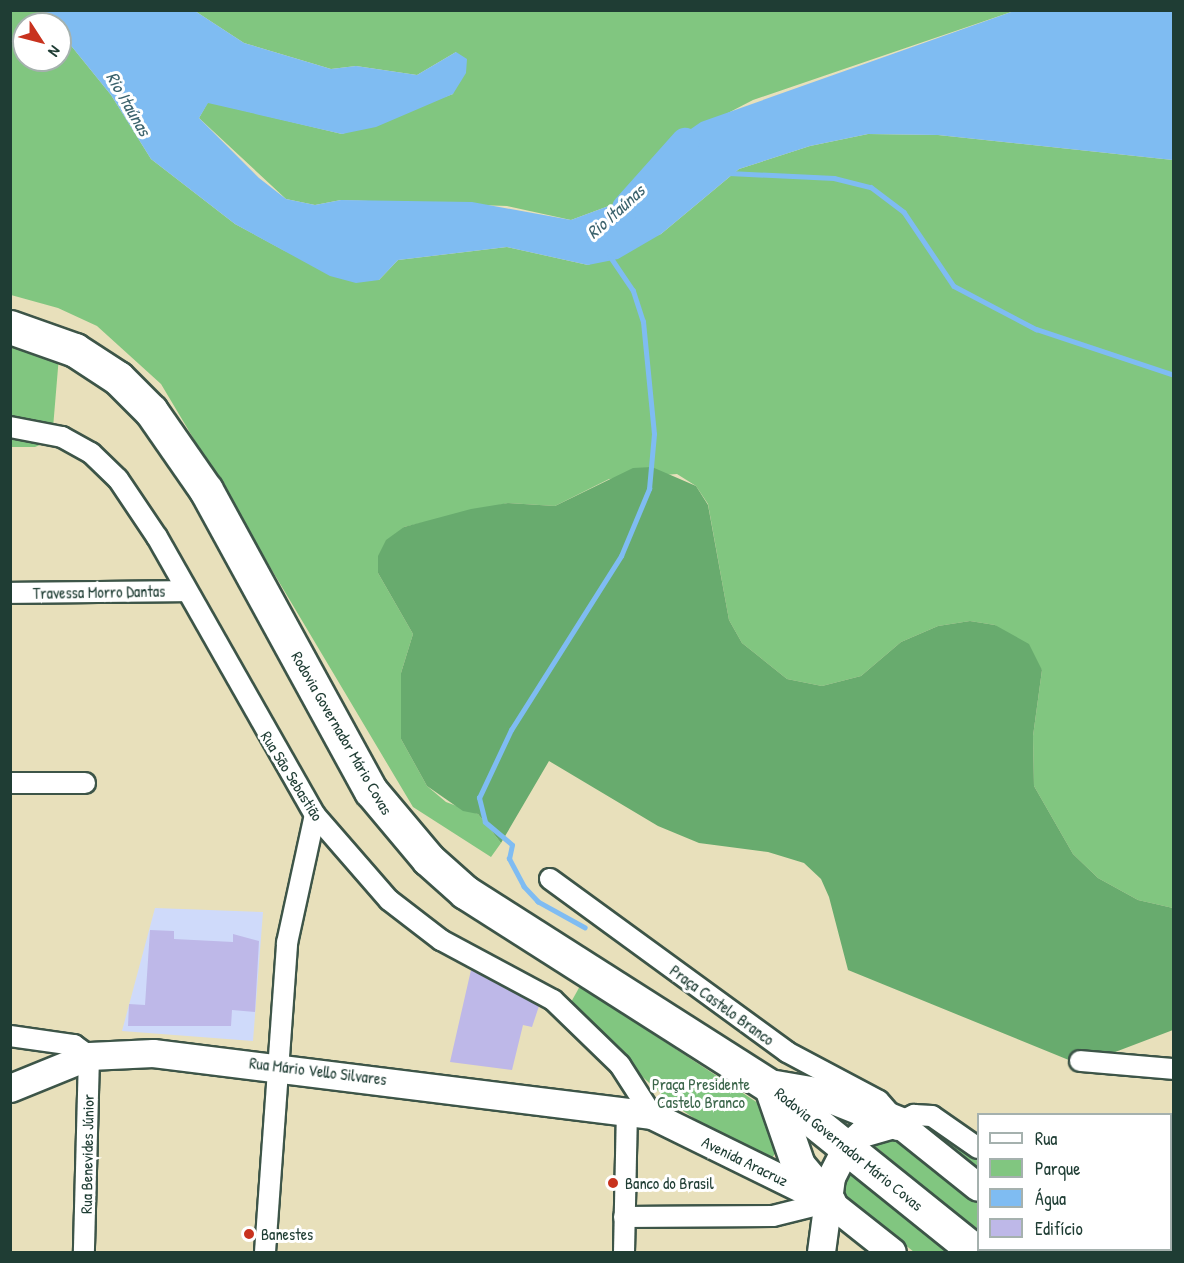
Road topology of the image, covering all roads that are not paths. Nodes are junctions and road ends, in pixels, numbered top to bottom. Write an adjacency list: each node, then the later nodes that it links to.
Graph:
1 (10, 327): 14 (highway, Rodovia Governador Mário Covas)
2 (10, 427): 3 (street, Rua São Sebastião)
3 (187, 591): 4 (street, Travessa Morro Dantas); 7 (street, Rua São Sebastião)
4 (10, 593)
5 (10, 783): 6 (street)
6 (85, 783)
7 (315, 815): 12 (street); 16 (street, Rua São Sebastião)
8 (550, 879): 17 (street, Praça Castelo Branco)
9 (10, 1036): 10 (street, Rua Mário Vello Silvares)
10 (89, 1056): 12 (main road, Rua Mário Vello Silvares); 15 (main road); 23 (street, Rua Benevides Júnior)
11 (1080, 1061): 13 (street)
12 (274, 1064): 16 (main road, Rua Mário Vello Silvares); 24 (street)
13 (1173, 1069)
14 (771, 1087): 17 (highway); 18 (highway, Rodovia Governador Mário Covas); 21 (highway)
15 (10, 1088)
16 (639, 1114): 21 (main road, Avenida Aracruz); 22 (street)
17 (898, 1123): 18 (main road); 19 (street); 20 (main road, Praça Castelo Branco)
18 (847, 1146): 21 (main road); 28 (highway, Rodovia Governador Mário Covas)
19 (977, 1147)
20 (977, 1186)
21 (829, 1202): 22 (street); 26 (main road); 27 (main road)
22 (624, 1217): 25 (street)
23 (84, 1252)
24 (265, 1252)
25 (624, 1252)
26 (820, 1252)
27 (892, 1252)
28 (976, 1252)

